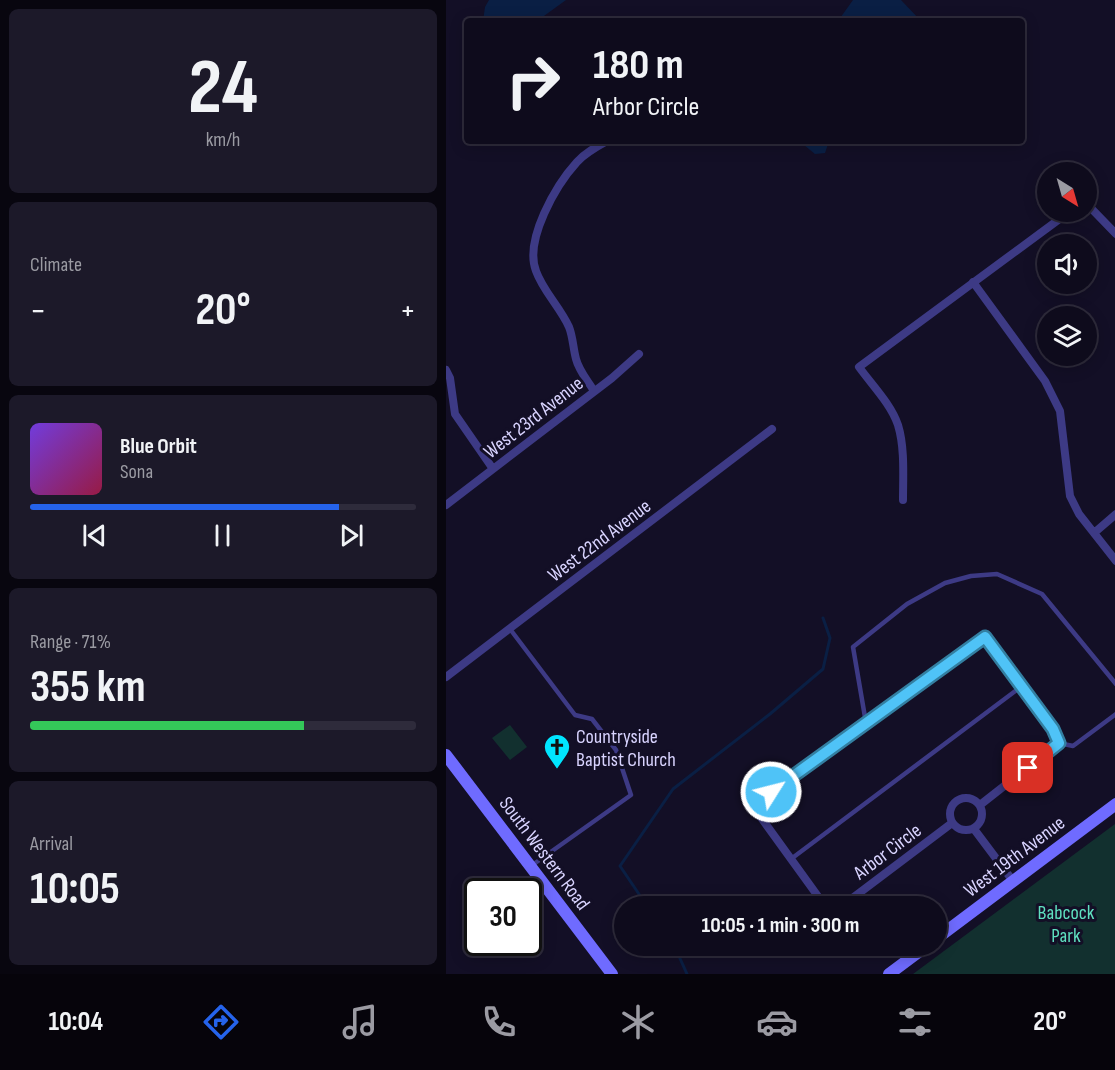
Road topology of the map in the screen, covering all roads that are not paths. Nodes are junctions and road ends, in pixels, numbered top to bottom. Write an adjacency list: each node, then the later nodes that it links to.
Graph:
1 (602, 144): 8 (street)
2 (1097, 215): 4 (street)
3 (1055, 222): 5 (street)
4 (1115, 234)
5 (973, 282): 11 (street); 14 (street)
6 (639, 354): 8 (street, West 23rd Avenue)
7 (446, 370): 10 (street)
8 (594, 391): 10 (street, West 23rd Avenue)
9 (772, 429): 16 (street, West 22nd Avenue)
10 (493, 469): 12 (street, West 23rd Avenue)
11 (903, 500)
12 (446, 505)
13 (1115, 514): 14 (street)
14 (1094, 533): 15 (street)
15 (1115, 561)
16 (510, 629): 17 (street, West 22nd Avenue); 29 (lane)
17 (446, 677)
18 (1115, 684): 21 (lane)
19 (1022, 686): 21 (street); 22 (street); 28 (lane)
20 (1115, 714): 22 (lane)
21 (866, 723): 28 (street)
22 (1059, 743): 25 (street)
23 (446, 755): 29 (street, South Western Road)
24 (1115, 804): 30 (street, West 19th Avenue)
25 (980, 805): 26 (street); 27 (street)
26 (952, 823): 27 (street); 32 (street, Arbor Circle)
27 (974, 828): 30 (street)
28 (791, 859): 31 (street)
29 (531, 866): 35 (street, South Western Road)
30 (1013, 881): 33 (street, West 19th Avenue)
31 (818, 896)
32 (855, 896)
33 (947, 931)
34 (913, 956): 36 (street)
35 (612, 974)
36 (889, 974)

